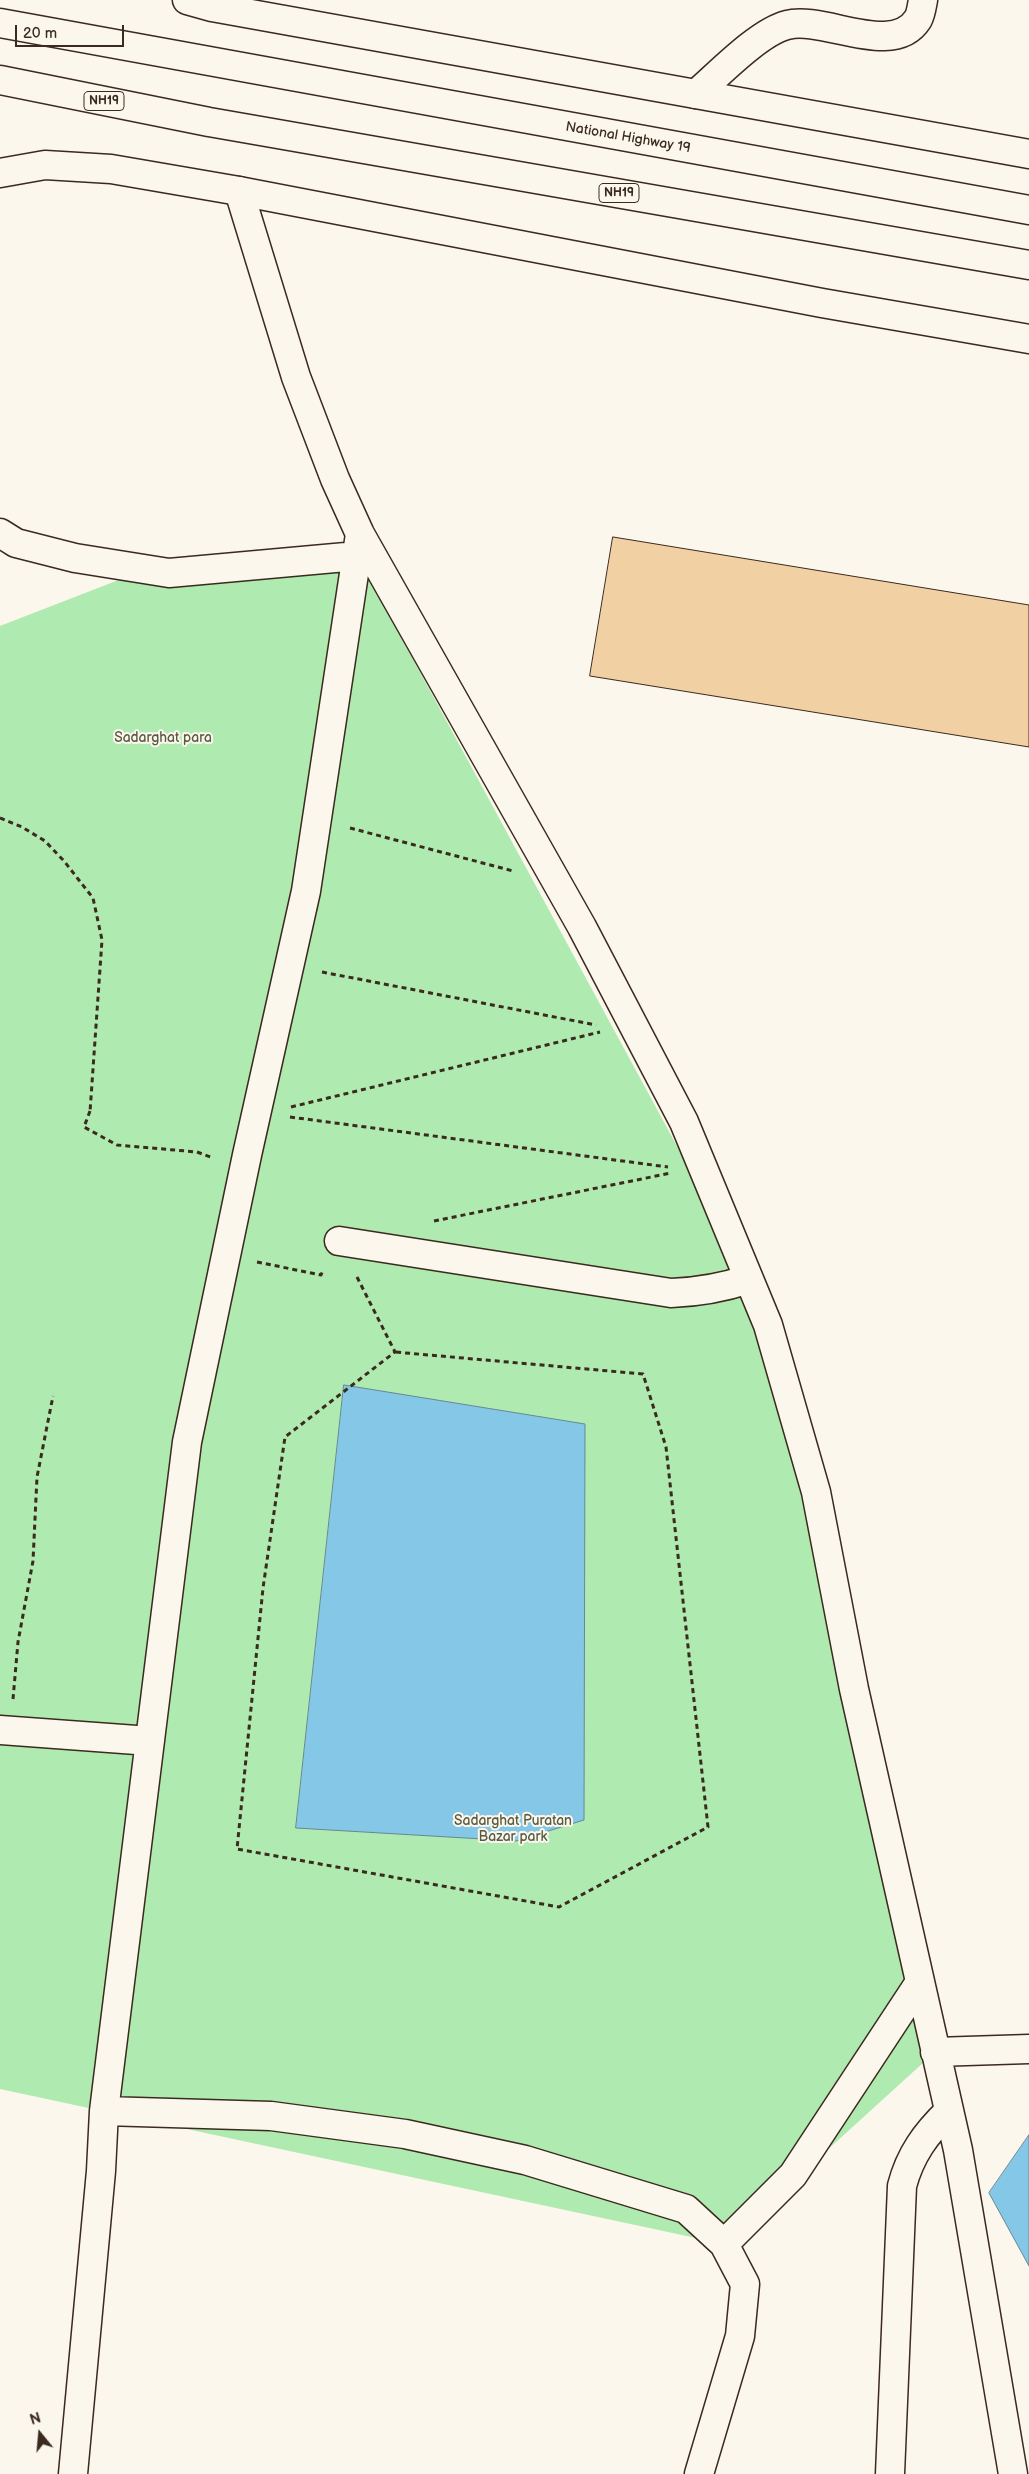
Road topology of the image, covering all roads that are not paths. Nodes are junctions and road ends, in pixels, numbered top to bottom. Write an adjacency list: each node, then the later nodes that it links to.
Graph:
1 (187, 0): 5 (main road)
2 (923, 0): 5 (main road)
3 (0, 23): 9 (main road, National Highway 19)
4 (0, 80): 10 (main road, NH19)
5 (696, 94): 6 (main road)
6 (1029, 154)
7 (0, 173): 8 (main road)
8 (239, 191): 11 (main road); 13 (main road)
9 (1029, 210)
10 (1029, 265)
11 (1029, 339)
12 (0, 533): 13 (main road)
13 (359, 545): 15 (main road); 17 (main road)
14 (339, 1241): 15 (main road)
15 (749, 1279): 18 (main road)
16 (0, 1730): 17 (main road)
17 (150, 1741): 21 (main road)
18 (920, 1982): 20 (main road); 23 (main road)
19 (1029, 2049): 20 (main road)
20 (936, 2052): 22 (main road)
21 (104, 2111): 23 (main road); 24 (main road)
22 (949, 2111): 26 (main road); 27 (main road)
23 (724, 2244): 25 (main road)
24 (73, 2474)
25 (699, 2474)
26 (890, 2474)
27 (1014, 2474)

